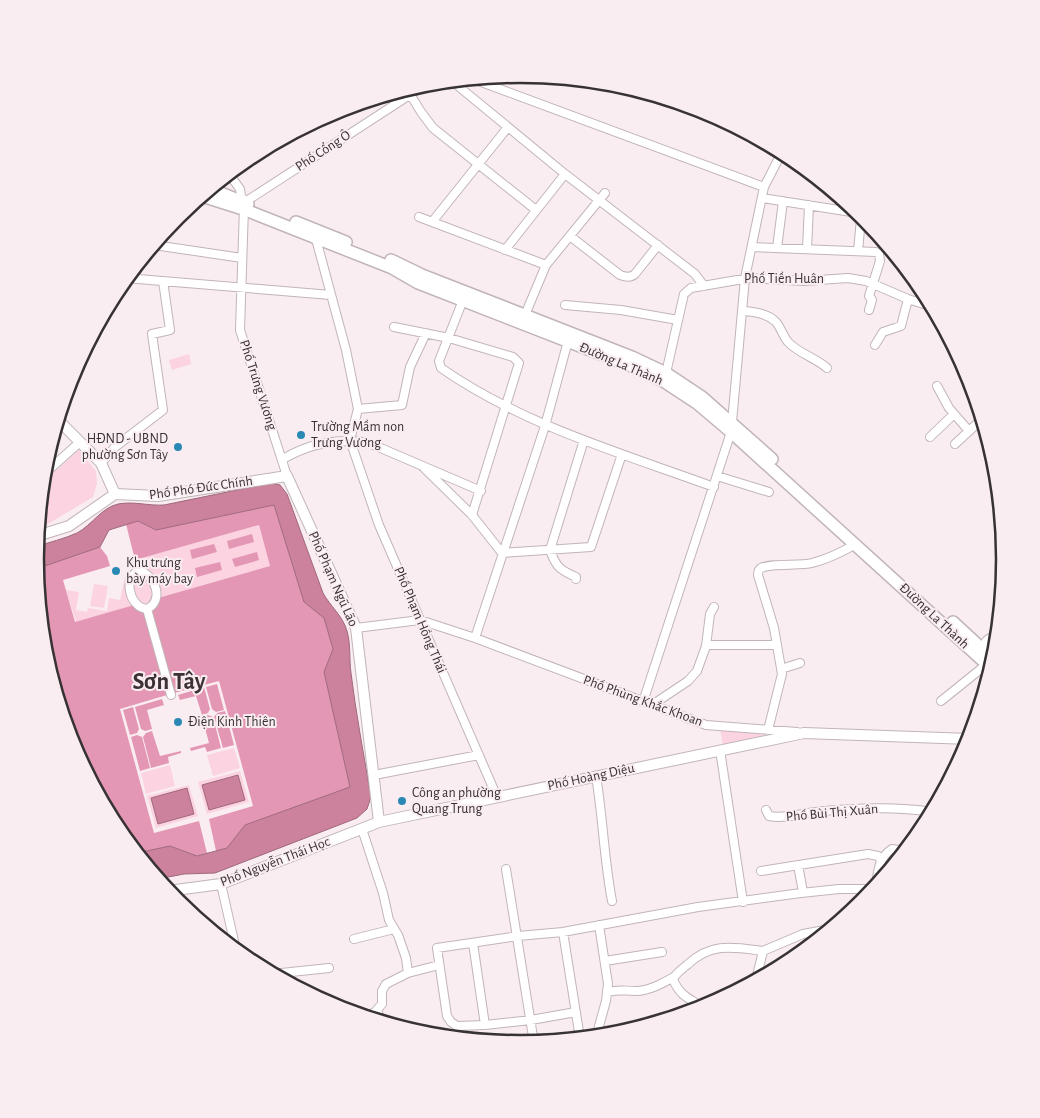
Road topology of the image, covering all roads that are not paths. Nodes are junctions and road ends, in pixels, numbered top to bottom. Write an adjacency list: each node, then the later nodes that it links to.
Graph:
1 (487, 84): 10 (street)
2 (459, 87): 5 (street)
3 (411, 96): 7 (street)
4 (406, 97): 18 (street, Phố Cổng Ô)
5 (508, 127): 7 (street); 8 (street)
6 (778, 159): 10 (street)
7 (478, 164): 19 (street); 22 (street)
8 (565, 174): 15 (street); 19 (street)
9 (233, 179): 18 (street)
10 (764, 188): 14 (street)
11 (216, 192): 18 (highway, Đường La Thành)
12 (605, 193): 15 (street)
13 (210, 198): 18 (highway, Đường La Thành)
14 (762, 198): 16 (street); 28 (street)
15 (599, 200): 24 (street); 26 (street)
16 (783, 202): 17 (street); 29 (street)
17 (809, 205): 20 (street); 30 (street)
18 (244, 206): 25 (highway, Đường La Thành); 33 (street, Phố Trưng Vương); 48 (highway, Đường La Thành)
19 (536, 210): 31 (street)
20 (845, 211)
21 (419, 216): 22 (street)
22 (432, 222): 31 (street)
23 (859, 225): 32 (street)
24 (570, 236): 26 (street); 34 (street)
25 (316, 239): 41 (street); 43 (highway, Đường La Thành)
26 (658, 245): 39 (street)
27 (161, 246): 33 (street)
28 (752, 247): 29 (street); 35 (street)
29 (777, 248): 30 (street)
30 (807, 249): 32 (street)
31 (505, 250): 34 (street)
32 (858, 251): 38 (street)
33 (242, 258): 40 (street, Phố Trưng Vương)
34 (546, 266): 48 (street)
35 (745, 278): 38 (street, Phố Tiền Huân); 39 (street, Phố Tiền Huân); 47 (street)
36 (135, 279): 37 (street)
37 (163, 281): 40 (street); 73 (street)
38 (873, 284): 42 (street, Phố Tiền Huân); 46 (street)
39 (704, 286): 49 (street, Phố Tiền Huân)
40 (241, 288): 41 (street); 72 (street, Phố Trưng Vương)
41 (331, 295): 59 (street)
42 (908, 299): 44 (street, Phố Tiền Huân); 54 (street)
43 (463, 300): 52 (street); 53 (highway, Đường La Thành)
44 (922, 303)
45 (565, 305): 49 (street)
46 (869, 310)
47 (743, 311): 55 (street); 64 (street)
48 (525, 315): 56 (highway, Đường La Thành)
49 (678, 320): 56 (street, Phố Tiền Huân)
50 (394, 327): 51 (street)
51 (426, 333): 52 (street); 59 (street)
52 (448, 337): 58 (street); 58 (street)
53 (568, 341): 63 (street); 64 (highway, Đường La Thành)
54 (875, 345)
55 (827, 368)
56 (666, 372): 64 (highway, Đường La Thành)
57 (936, 386): 60 (street)
58 (507, 407): 63 (street); 79 (street)
59 (358, 409): 67 (street)
60 (954, 414): 65 (street); 66 (street)
61 (976, 424): 65 (street)
62 (63, 425): 69 (main road)
63 (545, 426): 68 (street); 86 (street)
64 (732, 427): 77 (street); 84 (highway, Đường La Thành); 96 (highway, Đường La Thành)
65 (969, 431): 70 (street)
66 (930, 437)
67 (350, 440): 72 (street); 75 (street); 90 (street, Phố Phạm Hồng Thái)
68 (584, 440): 71 (street); 85 (street)
69 (80, 442): 73 (main road); 74 (street)
70 (955, 444)
71 (622, 454): 78 (street); 85 (street)
72 (283, 459): 76 (street, Phố Trưng Vương)
73 (102, 463): 81 (main road)
74 (53, 466)
75 (422, 466): 79 (street); 82 (street)
76 (287, 476): 81 (main road, Phố Phó Đức Chính); 91 (main road, Phố Phạm Ngũ Lão)
77 (717, 476): 78 (street); 80 (street)
78 (714, 487): 104 (street)
79 (481, 491): 82 (street)
80 (769, 492)
81 (115, 494): 83 (main road)
82 (472, 515): 86 (street)
83 (45, 534)
84 (856, 544): 94 (street); 98 (highway, Đường La Thành)
85 (550, 550): 86 (street); 87 (street)
86 (502, 554): 92 (street)
87 (576, 579)
88 (714, 607): 95 (street)
89 (147, 609): 89 (street); 102 (street)
90 (420, 620): 91 (street, Phố Phùng Khắc Khoan); 92 (street, Phố Phùng Khắc Khoan); 109 (street, Phố Phạm Hồng Thái)
91 (356, 628): 110 (main road, Phố Phạm Ngũ Lão)
92 (475, 638): 104 (street, Phố Phùng Khắc Khoan)
93 (989, 639): 96 (street)
94 (777, 645): 95 (street); 100 (street)
95 (706, 646): 105 (street)
96 (980, 648): 97 (highway, Đường La Thành)
97 (986, 657)
98 (985, 659)
99 (800, 663): 100 (street)
100 (781, 668): 106 (street)
101 (983, 670): 103 (street)
102 (171, 695)
103 (941, 701)
104 (644, 702): 105 (street, Phố Phùng Khắc Khoan)
105 (652, 705): 106 (street, Phố Phùng Khắc Khoan)
106 (774, 733): 107 (main road, Phố Hoàng Diệu); 108 (main road, Phố Hoàng Diệu)
107 (961, 739)
108 (720, 750): 111 (main road, Phố Hoàng Diệu); 128 (street)
109 (479, 755): 110 (street); 112 (street, Phố Phạm Hồng Thái)
110 (374, 775): 115 (main road, Phố Phạm Ngũ Lão)
111 (596, 776): 112 (main road, Phố Hoàng Diệu); 127 (street)
112 (497, 797): 115 (main road, Phố Hoàng Diệu)
113 (766, 810): 114 (street, Phố Bùi Thị Xuân)
114 (924, 811)
115 (379, 822): 116 (main road, Phố Nguyễn Thái Học)
116 (362, 828): 123 (main road, Phố Nguyễn Thái Học); 130 (street)
117 (897, 850): 118 (street)
118 (881, 860): 119 (street); 122 (street)
119 (798, 865): 121 (street); 126 (street)
120 (506, 869): 133 (street)
121 (761, 871)
122 (877, 874)
123 (221, 884): 125 (main road, Phố Nguyễn Thái Học); 135 (street)
124 (865, 888): 126 (street)
125 (177, 890)
126 (802, 892): 128 (street)
127 (612, 901)
128 (743, 902): 129 (street)
129 (599, 925): 132 (street); 139 (street)
130 (394, 928): 134 (street); 144 (street)
131 (818, 930): 137 (street)
132 (563, 932): 133 (street); 150 (street)
133 (518, 936): 136 (street); 152 (street)
134 (354, 939)
135 (234, 940)
136 (473, 943): 140 (street); 153 (street)
137 (763, 951): 142 (street); 145 (street)
138 (662, 952): 139 (street)
139 (605, 962): 146 (street)
140 (438, 965): 144 (street); 153 (street)
141 (329, 968): 143 (street)
142 (758, 971)
143 (285, 973)
144 (408, 973): 148 (street)
145 (674, 976): 146 (street); 147 (street)
146 (607, 992): 154 (street)
147 (694, 1002)
148 (377, 1010): 149 (street); 151 (street)
149 (373, 1012)
150 (576, 1012): 152 (street); 155 (street)
151 (378, 1013)
152 (531, 1020): 153 (street); 156 (street)
153 (485, 1025)
154 (598, 1028)
155 (579, 1031)
156 (533, 1035)

